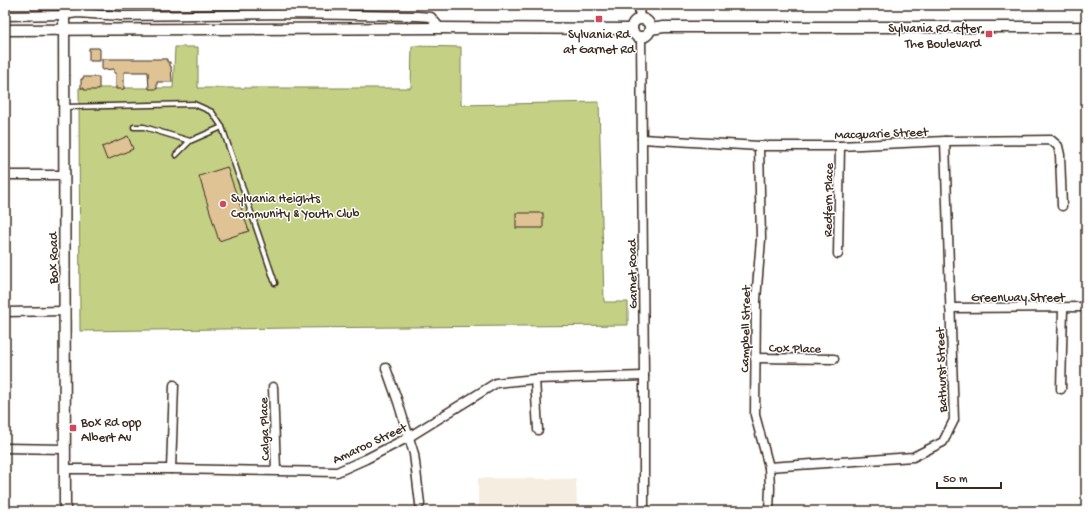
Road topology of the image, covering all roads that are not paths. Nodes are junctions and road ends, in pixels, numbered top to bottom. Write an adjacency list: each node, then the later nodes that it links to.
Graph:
1 (640, 5): 4 (street)
2 (64, 10): 3 (street); 6 (street); 10 (street, Box Road)
3 (5, 16)
4 (639, 19): 7 (street); 8 (street)
5 (1086, 27): 8 (street)
6 (440, 28): 7 (street); 10 (street)
7 (632, 29): 11 (street)
8 (650, 29): 11 (street)
9 (5, 30): 10 (street)
10 (64, 30): 12 (street, Box Road)
11 (641, 37): 15 (street, Garnet Road)
12 (65, 107): 14 (lane); 22 (street, Box Road)
13 (134, 127): 16 (lane)
14 (222, 127): 16 (lane); 25 (lane)
15 (642, 139): 18 (street, Macquarie Street); 34 (street, Garnet Road)
16 (190, 141): 20 (lane)
17 (945, 141): 19 (street, Macquarie Street); 23 (street, Macquarie Street); 27 (street, Bathurst Street)
18 (759, 146): 19 (street, Macquarie Street); 31 (street, Campbell Street)
19 (840, 146): 24 (street, Redfern Place)
20 (176, 155)
21 (5, 175): 22 (street)
22 (65, 175): 29 (street, Box Road)
23 (1062, 206)
24 (838, 254)
25 (275, 283)
26 (1086, 307): 28 (street, Greenway Street)
27 (950, 308): 28 (street, Greenway Street); 43 (street, Bathurst Street)
28 (1063, 308): 38 (street)
29 (65, 311): 30 (street); 42 (street, Box Road)
30 (5, 312)
31 (755, 358): 32 (street, Cox Place); 43 (street, Campbell Street)
32 (834, 359)
33 (386, 368): 40 (street)
34 (644, 376): 35 (street, Amaroo Street); 49 (street, Garnet Road)
35 (535, 379): 39 (street); 40 (street, Amaroo Street)
36 (174, 386): 45 (street)
37 (273, 387): 46 (street, Calga Place)
38 (1061, 389)
39 (538, 430)
40 (409, 438): 46 (street, Amaroo Street); 47 (street)
41 (5, 448): 42 (street)
42 (65, 449): 44 (street, Box Road)
43 (769, 467): 50 (street, Campbell Street)
44 (65, 469): 45 (street, Amaroo Street); 48 (street, Box Road)
45 (171, 469): 46 (street, Amaroo Street)
46 (276, 470)
47 (420, 504)
48 (65, 511)
49 (644, 511)
50 (769, 511)

